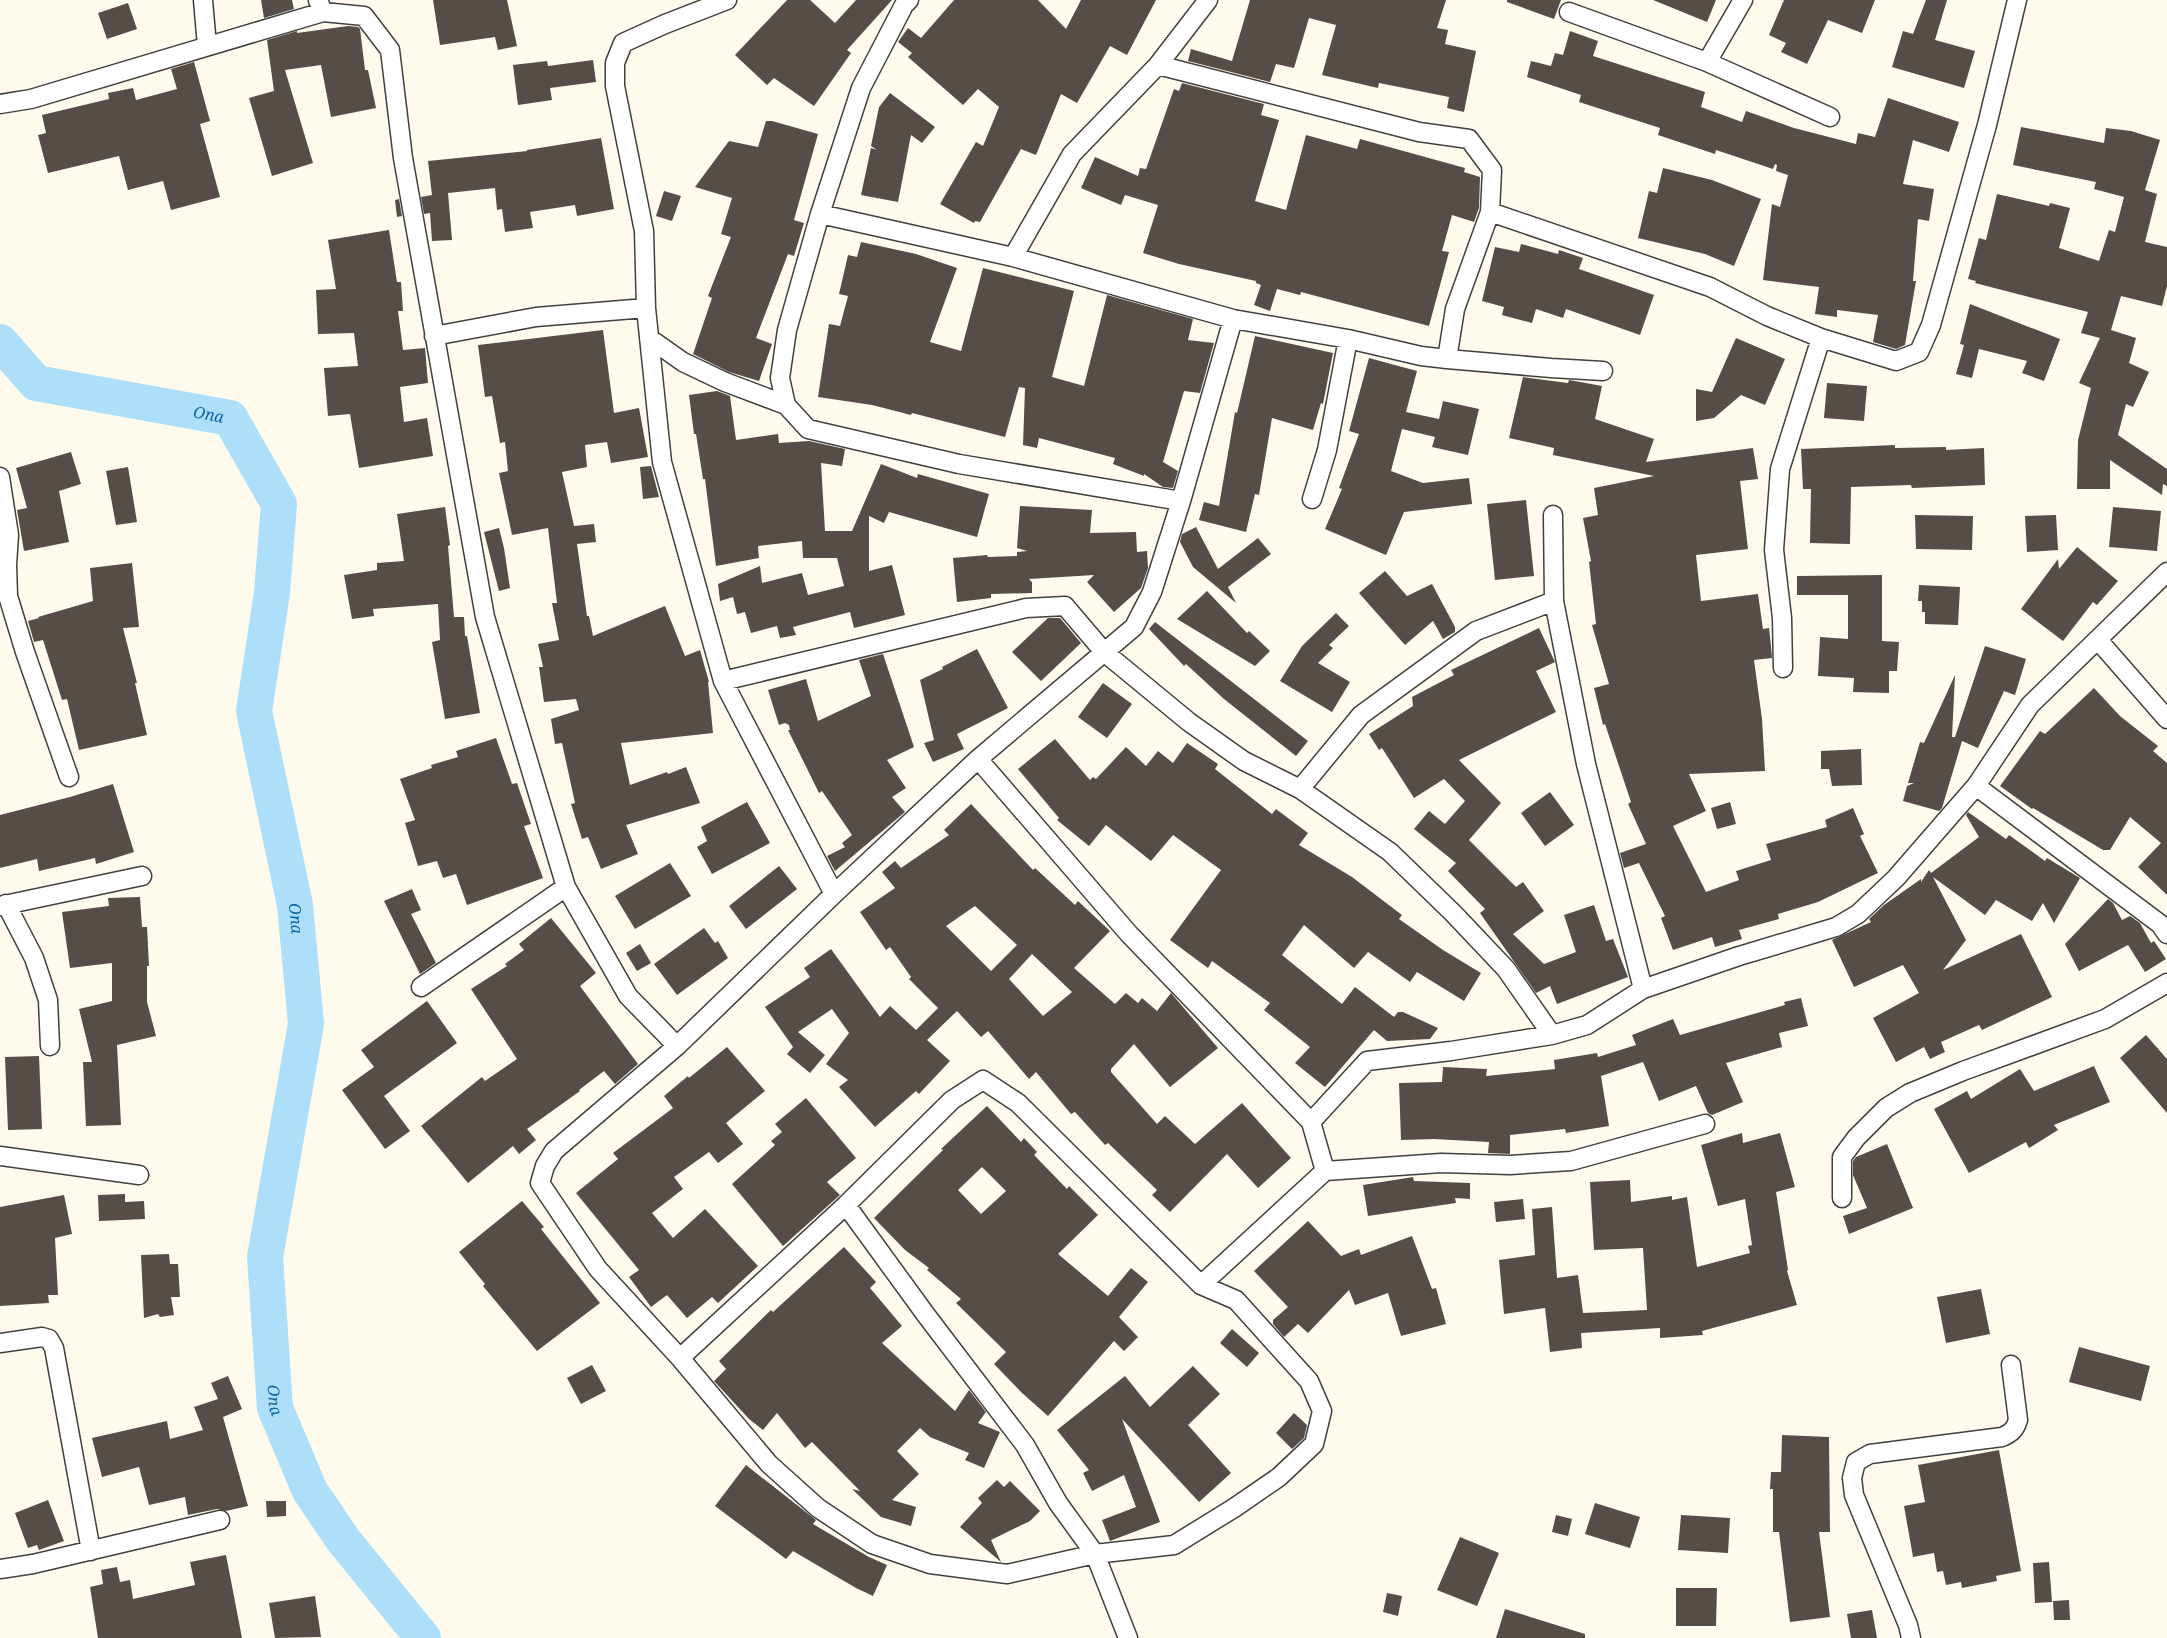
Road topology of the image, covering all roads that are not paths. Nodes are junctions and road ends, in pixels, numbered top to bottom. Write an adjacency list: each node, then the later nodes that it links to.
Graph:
1 (203, 0): 9 (street)
2 (727, 0): 17 (street)
3 (909, 0): 15 (street)
4 (1208, 0): 11 (street)
5 (1743, 0): 10 (street)
6 (2018, 0): 21 (street)
7 (320, 6): 9 (street); 19 (street)
8 (1569, 12): 10 (street)
9 (207, 46): 12 (street)
10 (1707, 62): 13 (street)
11 (1158, 65): 14 (street); 16 (street)
12 (0, 104)
13 (1830, 117)
14 (1490, 212): 21 (street); 23 (street)
15 (820, 214): 16 (street); 25 (street)
16 (1012, 257): 18 (street)
17 (646, 308): 19 (street); 20 (street)
18 (1233, 319): 22 (street); 28 (street)
19 (434, 336): 42 (street)
20 (649, 338): 25 (street); 35 (street)
21 (1821, 338): 34 (street)
22 (1348, 339): 23 (street); 27 (street)
23 (1447, 359): 24 (street)
24 (1603, 371)
25 (786, 405): 28 (street)
26 (0, 477): 38 (street)
27 (1312, 500)
28 (1181, 501): 33 (street)
29 (1553, 515): 31 (street)
30 (2167, 572): 32 (street)
31 (1554, 601): 40 (street); 48 (street)
32 (2098, 640): 36 (street); 39 (street)
33 (1104, 652): 35 (street); 37 (street); 40 (street)
34 (1783, 668)
35 (723, 681): 43 (street)
36 (2167, 719)
37 (978, 759): 43 (street); 52 (street)
38 (69, 777)
39 (1976, 786): 45 (street); 48 (street)
40 (1300, 789): 49 (street)
41 (142, 876): 44 (street)
42 (566, 887): 47 (street); 51 (street)
43 (834, 894): 51 (street)
44 (3, 905): 50 (street)
45 (2167, 934)
46 (2167, 983): 57 (street)
47 (422, 987)
48 (1643, 988): 49 (street)
49 (1552, 1035): 52 (street)
50 (50, 1046)
51 (677, 1046): 61 (street)
52 (1311, 1122): 55 (street)
53 (1705, 1124): 55 (street)
54 (0, 1156): 56 (street)
55 (1325, 1171): 59 (street)
56 (139, 1175)
57 (1842, 1198)
58 (846, 1205): 59 (street); 61 (street); 65 (street)
59 (1201, 1285): 65 (street)
60 (0, 1343): 64 (street)
61 (680, 1359): 65 (street)
62 (2011, 1365): 68 (street)
63 (220, 1521): 64 (street)
64 (91, 1551): 66 (street)
65 (1095, 1554): 67 (street)
66 (0, 1569)
67 (1128, 1638)
68 (1911, 1638)

